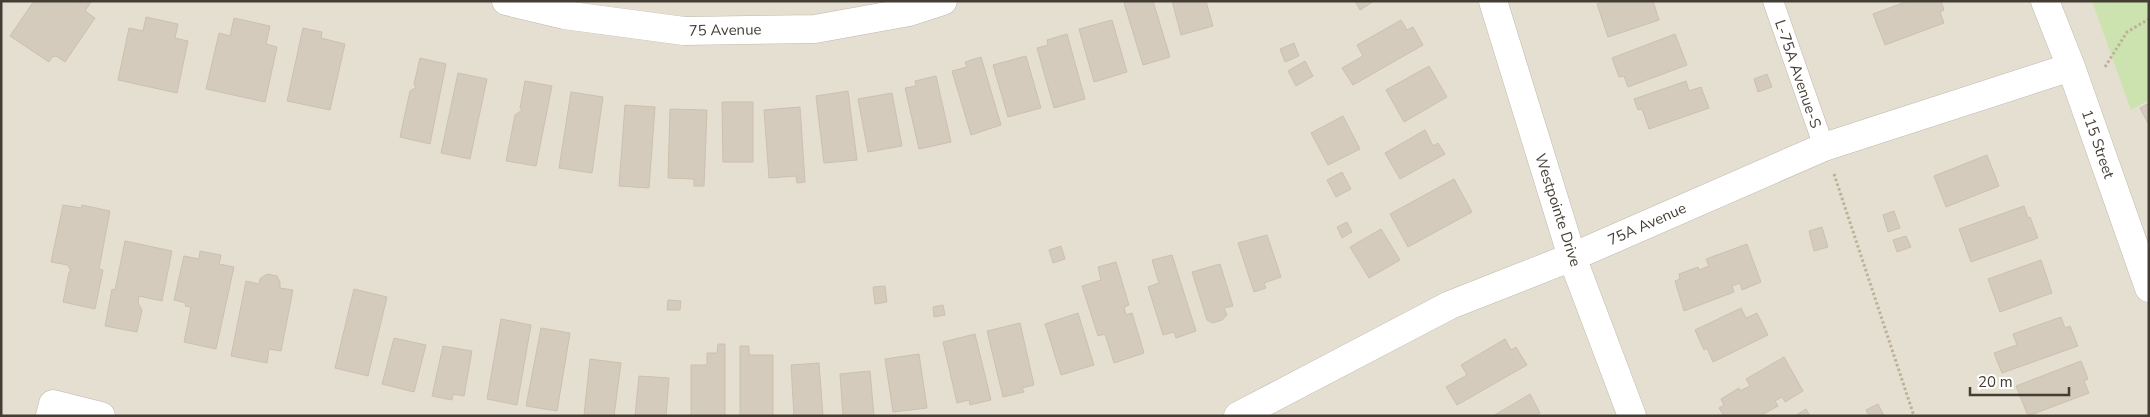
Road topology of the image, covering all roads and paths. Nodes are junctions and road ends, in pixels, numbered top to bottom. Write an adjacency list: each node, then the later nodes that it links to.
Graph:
1 (506, 1): 2 (street, 75 Avenue)
2 (943, 1)
3 (1493, 1): 9 (street, Westpointe Drive)
4 (1773, 1): 8 (lane, L-75A Avenue-S)
5 (2045, 1): 7 (street, 115 Street)
6 (2149, 19): 7 (path)
7 (2071, 68): 8 (street, 75A Avenue); 10 (street, 115 Street)
8 (1824, 147): 9 (street, 75A Avenue); 15 (path)
9 (1572, 257): 13 (street, 75A Avenue); 14 (street, Westpointe Drive)
10 (2149, 288)
11 (51, 410): 12 (street)
12 (101, 416)
13 (1238, 416)
14 (1632, 416)
15 (1914, 416)

